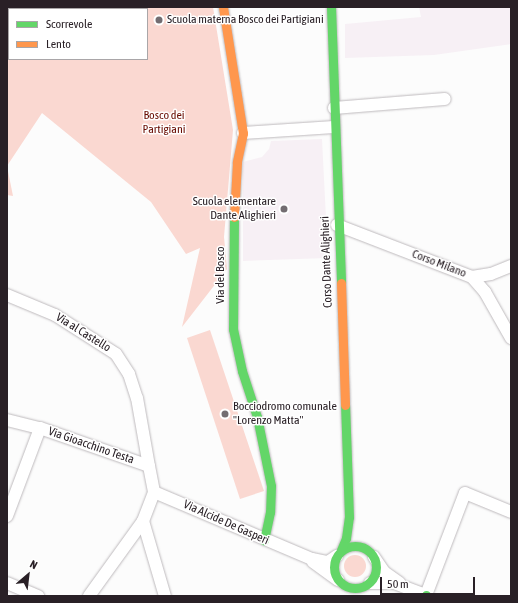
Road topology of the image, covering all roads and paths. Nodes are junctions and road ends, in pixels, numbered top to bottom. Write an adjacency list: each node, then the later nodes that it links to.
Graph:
1 (223, 7): 6 (street, Via del Bosco)
2 (331, 7): 4 (street, Corso Dante Alighieri)
3 (446, 99): 4 (street)
4 (334, 108): 5 (street, Corso Dante Alighieri)
5 (334, 127): 6 (street); 7 (street, Corso Dante Alighieri)
6 (243, 133): 20 (street, Via del Bosco)
7 (337, 225): 9 (street, Corso Milano); 18 (street, Corso Dante Alighieri)
8 (511, 266): 9 (street)
9 (472, 276): 11 (street, Corso Milano)
10 (7, 295): 14 (street, Via al Castello)
11 (511, 338)
12 (7, 420): 13 (street, Via Gioacchino Testa)
13 (40, 428): 14 (street, Via Gioacchino Testa); 17 (street)
14 (149, 466): 15 (street, Via Gioacchino Testa)
15 (154, 492): 19 (street); 20 (street, Via Alcide De Gasperi)
16 (511, 512): 33 (street)
17 (7, 516)
18 (349, 517): 21 (street, Corso Dante Alighieri); 22 (street, Corso Dante Alighieri)
19 (143, 521): 29 (street); 30 (street)
20 (264, 540): 23 (street, Via Alcide De Gasperi)
21 (339, 553): 22 (street); 23 (street, Via Alcide De Gasperi); 24 (street)
22 (372, 553): 26 (street); 27 (street)
23 (298, 554): 24 (street, Via Alcide De Gasperi)
24 (339, 581): 26 (street); 31 (street)
25 (7, 583): 28 (street)
26 (367, 584): 27 (street); 32 (street)
27 (408, 588): 33 (street)
28 (38, 596)
29 (89, 596)
30 (165, 596)
31 (348, 596)
32 (361, 596)
33 (426, 596)

